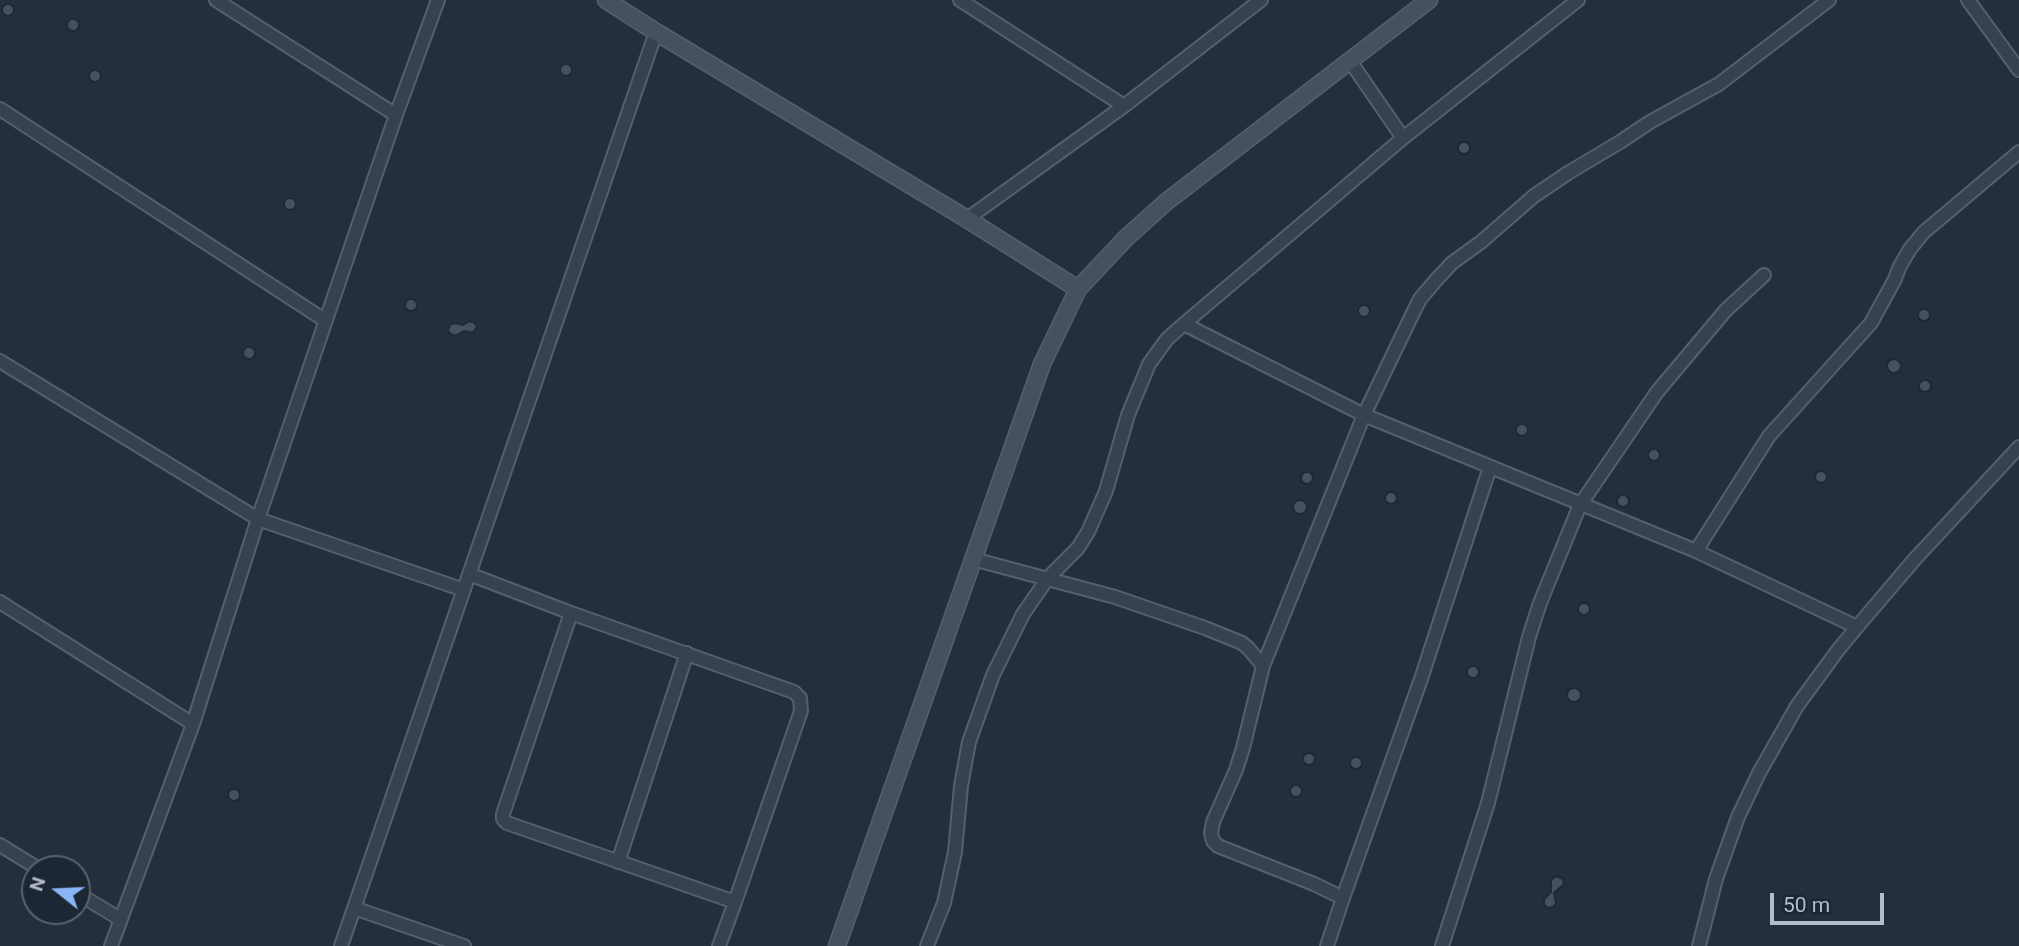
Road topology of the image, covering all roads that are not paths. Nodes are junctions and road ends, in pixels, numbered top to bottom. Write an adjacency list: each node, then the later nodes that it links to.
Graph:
1 (216, 0): 15 (street)
2 (438, 0): 15 (street)
3 (606, 0): 10 (street)
4 (960, 0): 13 (street)
5 (1261, 0): 13 (street)
6 (1429, 0): 11 (street)
7 (1578, 0): 16 (street)
8 (1829, 0): 24 (street)
9 (1968, 0): 12 (street)
10 (656, 32): 18 (street); 31 (street)
11 (1350, 61): 16 (street); 20 (street)
12 (2019, 70)
13 (1124, 106): 18 (street)
14 (0, 108): 21 (street)
15 (396, 115): 21 (street)
16 (1403, 138): 22 (street)
17 (2019, 152): 29 (street)
18 (967, 219): 20 (street)
19 (1764, 275): 27 (street)
20 (1078, 289): 30 (street)
21 (327, 321): 28 (street)
22 (1184, 324): 24 (street); 32 (street)
23 (0, 361): 28 (street)
24 (1364, 415): 26 (street); 38 (street)
25 (2019, 447): 36 (street)
26 (1490, 467): 27 (street); 43 (street)
27 (1580, 505): 29 (street); 55 (street)
28 (258, 519): 33 (street); 39 (street)
29 (1696, 551): 36 (street)
30 (973, 559): 32 (street); 52 (street)
31 (469, 574): 33 (street); 35 (street)
32 (1048, 578): 38 (street); 53 (street)
33 (464, 590): 46 (street)
34 (0, 602): 39 (street)
35 (571, 613): 37 (street); 42 (street)
36 (1857, 627): 56 (street)
37 (687, 653): 42 (street); 45 (street)
38 (1264, 666): 43 (street)
39 (193, 724): 47 (street)
40 (0, 845): 41 (street)
41 (21, 858)
42 (618, 862): 45 (street)
43 (1343, 898): 54 (street)
44 (91, 901): 47 (street)
45 (735, 902): 51 (street)
46 (354, 908): 49 (street); 50 (street)
47 (120, 919): 48 (street)
48 (111, 946)
49 (341, 946)
50 (461, 946)
51 (719, 946)
52 (836, 946)
53 (928, 946)
54 (1327, 946)
55 (1442, 946)
56 (1699, 946)

